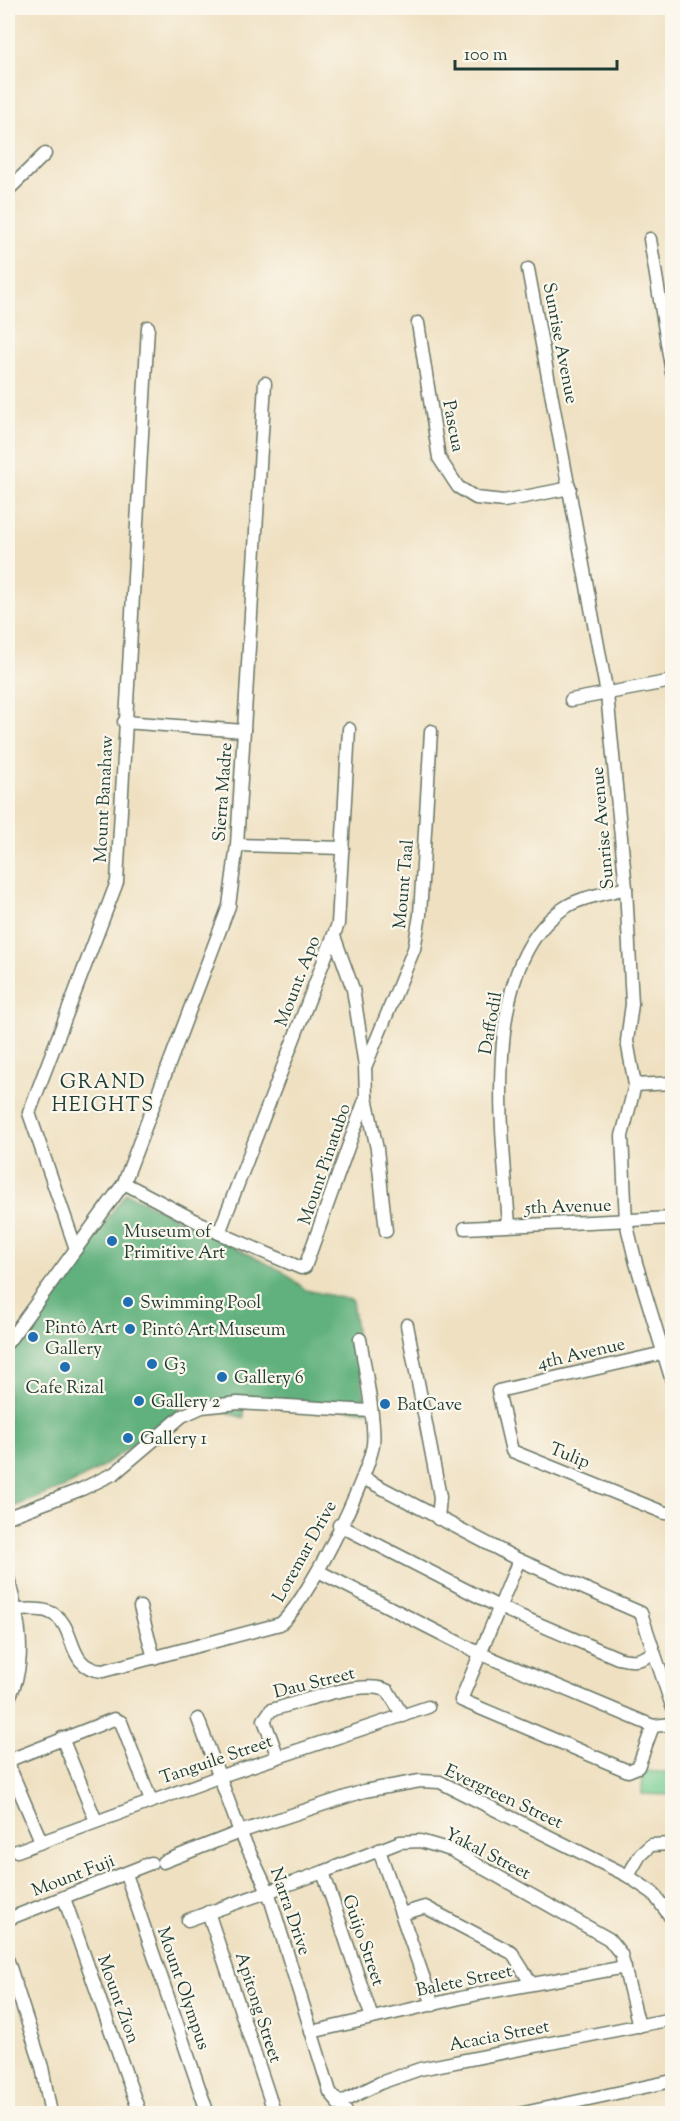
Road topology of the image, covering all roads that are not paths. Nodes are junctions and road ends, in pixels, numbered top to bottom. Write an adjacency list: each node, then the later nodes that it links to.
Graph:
1 (45, 153): 2 (street)
2 (8, 190)
3 (650, 239): 7 (street)
4 (528, 269): 9 (street, Sunrise Avenue)
5 (418, 323): 9 (street, Pascua)
6 (148, 327): 13 (street, Mount Banahaw)
7 (672, 373)
8 (265, 383): 15 (street, Sierra Madre)
9 (570, 488): 11 (street, Sunrise Avenue)
10 (672, 681): 11 (street)
11 (607, 694): 12 (street); 19 (street, Sunrise Avenue)
12 (571, 700)
13 (124, 722): 15 (street); 32 (street, Mount Banahaw)
14 (349, 729): 18 (street, Mount. Apo)
15 (244, 731): 17 (street, Sierra Madre)
16 (431, 731): 21 (street, Mount Taal)
17 (237, 845): 18 (street); 25 (street, Sierra Madre)
18 (343, 848): 20 (street, Mount. Apo)
19 (626, 888): 23 (street, Sunrise Avenue); 28 (street, Daffodil)
20 (333, 936): 21 (street, Mount Pinatubo); 31 (street, Mount. Apo)
21 (365, 1066): 24 (street, Mount Pinatubo)
22 (672, 1083): 23 (street)
23 (635, 1085): 27 (street, Sunrise Avenue)
24 (366, 1097): 30 (street); 31 (street, Mount Pinatubo)
25 (124, 1183): 31 (street); 32 (street, Sierra Madre)
26 (672, 1218): 27 (street, 5th Avenue)
27 (626, 1222): 28 (street, 5th Avenue); 36 (street, Sunrise Avenue)
28 (509, 1225): 29 (street, 5th Avenue)
29 (465, 1228)
30 (386, 1231)
31 (219, 1233)
32 (76, 1249): 35 (street, Sierra Madre)
33 (407, 1325): 43 (street)
34 (360, 1339): 39 (street, Loremar Drive)
35 (8, 1342)
36 (668, 1352): 37 (street, Sunrise Avenue); 38 (street, 4th Avenue)
37 (672, 1381)
38 (498, 1391): 41 (street, Tulip)
39 (370, 1411): 40 (street, Loremar Drive); 42 (street)
40 (363, 1478): 43 (street); 44 (street, Loremar Drive)
41 (672, 1513)
42 (8, 1517)
43 (438, 1519): 45 (street)
44 (339, 1526): 46 (street, Loremar Drive); 49 (street)
45 (519, 1560): 49 (street); 51 (street)
46 (318, 1571): 52 (street); 53 (street, Loremar Drive)
47 (8, 1578): 50 (street)
48 (140, 1606): 53 (street)
49 (499, 1607): 51 (street); 52 (street)
50 (16, 1610): 53 (street, Loremar Drive); 54 (street)
51 (654, 1652): 55 (street)
52 (479, 1653): 60 (street); 60 (street)
53 (154, 1658)
54 (8, 1699)
55 (672, 1706)
56 (428, 1707): 57 (street, Tanguile Street)
57 (402, 1716): 62 (street, Tanguile Street); 62 (street, Dau Street)
58 (198, 1719): 63 (street, Narra Drive)
59 (672, 1724): 60 (street)
60 (653, 1726)
61 (62, 1738): 64 (street); 65 (street); 67 (street)
62 (278, 1757): 63 (street, Tanguile Street)
63 (221, 1776): 64 (street, Tanguile Street); 66 (street, Narra Drive)
64 (151, 1801): 65 (street, Tanguile Street)
65 (96, 1821): 67 (street, Tanguile Street)
66 (240, 1832): 71 (street, Evergreen Street); 74 (street, Evergreen Street); 75 (street, Narra Drive)
67 (41, 1841): 70 (street, Tanguile Street)
68 (672, 1844): 74 (street)
69 (379, 1850): 72 (street, Yakal Street); 78 (street); 83 (street, Yakal Street)
70 (17, 1851)
71 (157, 1863): 73 (street, Mount Fuji)
72 (323, 1872): 75 (street, Yakal Street); 86 (street, Guijo Street)
73 (126, 1874): 76 (street, Mount Fuji); 94 (street, Mount Olympus)
74 (628, 1876): 80 (street, Evergreen Street)
75 (268, 1891): 77 (street, Yakal Street); 89 (street, Narra Drive)
76 (63, 1898): 79 (street, Mount Fuji); 93 (street, Mount Zion)
77 (208, 1912): 81 (street, Yakal Street); 95 (street, Apitong Street)
78 (402, 1914): 84 (street); 85 (street)
79 (8, 1919)
80 (672, 1919)
81 (188, 1920)
82 (8, 1962): 92 (street)
83 (625, 1967): 84 (street, Balete Street); 88 (street, Yakal Street)
84 (531, 1983): 85 (street, Balete Street)
85 (433, 2005): 86 (street, Balete Street)
86 (372, 2018): 89 (street, Balete Street)
87 (672, 2019): 88 (street, Acacia Street)
88 (639, 2026): 91 (street, Acacia Street)
89 (311, 2032): 91 (street, Narra Drive)
90 (672, 2081): 97 (street)
91 (338, 2103): 96 (street, Narra Drive)
92 (51, 2114)
93 (140, 2114)
94 (208, 2114)
95 (275, 2114)
96 (348, 2114)
97 (519, 2114)

